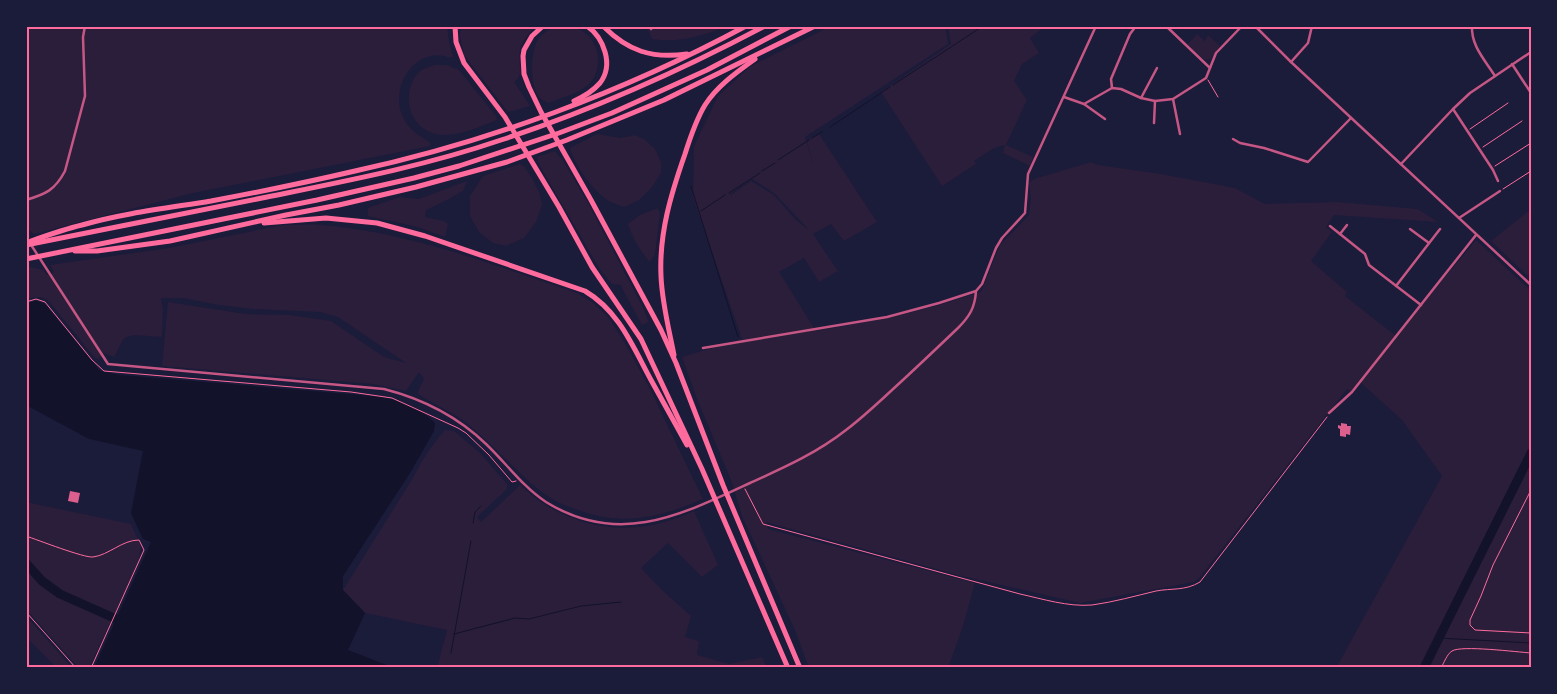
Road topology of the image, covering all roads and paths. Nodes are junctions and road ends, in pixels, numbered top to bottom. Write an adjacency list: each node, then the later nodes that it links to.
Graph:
1 (84, 26): 51 (street)
2 (455, 26): 73 (highway)
3 (543, 26): 70 (highway)
4 (587, 26): 36 (highway)
5 (603, 26): 19 (highway)
6 (746, 26): 19 (highway)
7 (765, 26): 61 (highway)
8 (791, 26): 63 (highway)
9 (815, 26): 17 (highway)
10 (1096, 26): 28 (street)
11 (1136, 26): 26 (street)
12 (1166, 26): 23 (street)
13 (1242, 26): 23 (street)
14 (1255, 26): 20 (street)
15 (1312, 26): 20 (street)
16 (1472, 26): 24 (street)
17 (790, 39): 53 (highway); 70 (highway)
18 (1531, 52): 21 (street)
19 (692, 53): 36 (highway)
20 (1291, 62): 37 (street)
21 (1512, 64): 24 (street); 27 (street)
22 (1157, 68): 30 (street)
23 (1211, 68): 25 (street)
24 (1496, 76): 35 (street)
25 (1206, 78): 29 (path); 31 (street)
26 (1112, 88): 30 (street); 34 (street)
27 (1531, 94)
28 (1064, 97): 34 (street); 67 (street)
29 (1218, 97)
30 (1141, 98): 32 (street)
31 (1173, 99): 32 (street); 42 (street)
32 (1155, 101): 40 (street)
33 (1508, 103): 41 (path)
34 (1084, 104): 38 (street)
35 (1453, 109): 41 (street); 46 (street)
36 (548, 114): 61 (highway)
37 (1351, 118): 43 (street); 46 (street)
38 (1105, 119)
39 (1522, 121): 45 (path)
40 (1154, 123)
41 (1468, 130): 45 (street)
42 (1180, 134)
43 (1233, 138)
44 (1531, 143): 47 (path)
45 (1480, 149): 47 (street)
46 (1401, 164): 52 (street)
47 (1492, 168): 49 (street)
48 (1531, 171): 50 (path)
49 (1498, 181)
50 (1500, 191): 52 (street)
51 (26, 200)
52 (1458, 218): 59 (street)
53 (255, 223): 63 (highway); 73 (highway)
54 (1347, 225): 58 (street)
55 (1330, 226): 58 (street)
56 (1410, 229): 62 (street)
57 (1440, 229): 62 (street)
58 (1340, 234): 66 (street)
59 (1476, 235): 65 (street); 68 (street)
60 (26, 236): 75 (street)
61 (26, 244)
62 (1429, 244): 66 (street)
63 (62, 251): 64 (highway)
64 (26, 259)
65 (1531, 285)
66 (1396, 286): 68 (street)
67 (976, 291): 69 (street); 75 (street)
68 (1421, 305): 71 (street)
69 (703, 348)
70 (676, 362): 84 (highway)
71 (1329, 413): 75 (path)
72 (430, 415): 74 (path)
73 (702, 469): 83 (highway)
74 (512, 482)
75 (743, 486)
76 (1531, 490): 79 (path)
77 (26, 536): 82 (path)
78 (26, 612): 81 (path)
79 (1531, 634)
80 (1531, 653): 85 (path)
81 (76, 668)
82 (90, 668)
83 (788, 668)
84 (800, 668)
85 (1441, 668)

